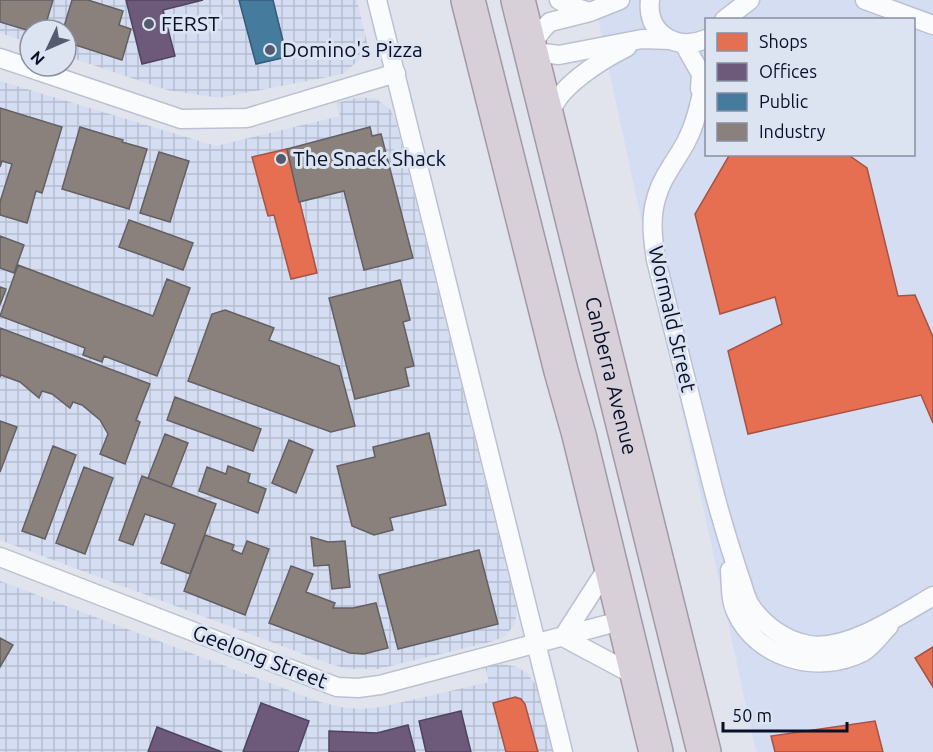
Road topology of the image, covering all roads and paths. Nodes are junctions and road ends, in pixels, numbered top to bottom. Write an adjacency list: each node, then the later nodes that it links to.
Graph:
1 (377, 0): 21 (street)
2 (469, 0): 19 (highway); 25 (highway)
3 (518, 0): 19 (highway, Canberra Avenue)
4 (559, 0): 10 (street)
5 (620, 0): 10 (street)
6 (650, 0): 18 (street, Wormald Street)
7 (725, 0): 11 (street)
8 (750, 0): 12 (street)
9 (865, 0): 13 (street)
10 (590, 12): 19 (street)
11 (724, 18)
12 (727, 18)
13 (914, 18)
14 (915, 18): 15 (street)
15 (933, 25)
16 (642, 39): 18 (street); 19 (street); 24 (street)
17 (705, 39): 18 (street)
18 (677, 42): 23 (street, Wormald Street)
19 (530, 47): 24 (highway, Canberra Avenue); 25 (highway)
20 (0, 58): 21 (street)
21 (396, 73): 32 (street)
22 (705, 80): 23 (street, Wormald Street)
23 (699, 109): 29 (street, Wormald Street)
24 (556, 154): 26 (highway, Canberra Avenue)
25 (524, 222): 28 (highway)
26 (654, 550): 30 (highway); 33 (highway, Canberra Avenue)
27 (0, 557): 32 (street, Geelong Street)
28 (610, 564): 30 (highway); 31 (street)
29 (933, 596)
30 (624, 620): 31 (street, Geelong Street); 33 (highway); 34 (highway)
31 (563, 637): 32 (street, Geelong Street); 34 (street)
32 (536, 644): 35 (street)
33 (680, 654): 37 (highway, Canberra Avenue)
34 (638, 676): 36 (highway)
35 (563, 752)
36 (656, 752)
37 (704, 752)

